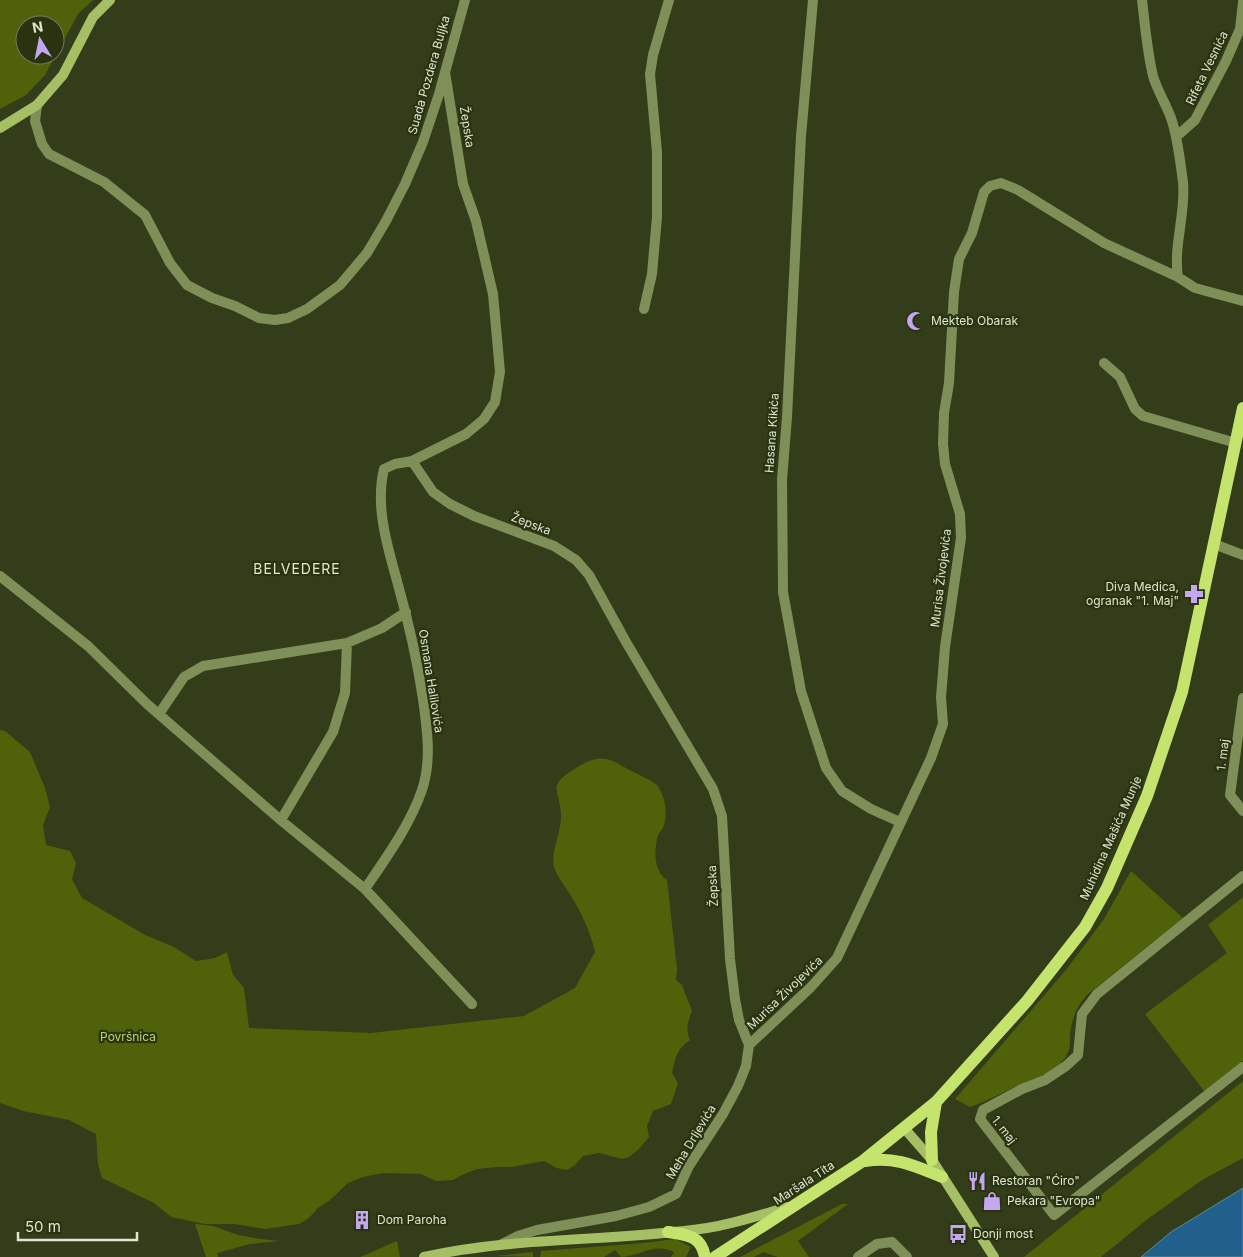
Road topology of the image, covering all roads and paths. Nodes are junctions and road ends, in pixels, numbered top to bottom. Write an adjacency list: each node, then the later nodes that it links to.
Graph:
1 (110, 0): 8 (main road)
2 (465, 0): 7 (street, Suada Pozdera Buljka)
3 (669, 0): 13 (street)
4 (813, 0): 27 (street, Hasana Kikića)
5 (1142, 0): 10 (street)
6 (1243, 2): 10 (street, Rifeta Vesnića)
7 (445, 72): 8 (street, Suada Pozdera Buljka); 17 (street, Žepska)
8 (37, 105): 9 (main road)
9 (0, 128)
10 (1176, 137): 11 (street)
11 (1178, 277): 12 (street); 27 (street, Murisa Živojevića)
12 (1243, 300)
13 (644, 308)
14 (1104, 363): 16 (street)
15 (1243, 408): 16 (main road, Muhidina Mašića Munje)
16 (1236, 443): 18 (main road, Muhidina Mašića Munje)
17 (412, 461): 21 (street, Osmana Halilovića); 31 (street, Žepska)
18 (1214, 544): 19 (street); 33 (main road, Muhidina Mašića Munje)
19 (1243, 555)
20 (0, 576): 24 (street)
21 (406, 612): 22 (street); 29 (street, Osmana Halilovića)
22 (347, 643): 24 (street); 26 (street)
23 (1243, 698): 25 (street, 1. maj)
24 (159, 714): 26 (street)
25 (1243, 811)
26 (281, 820): 29 (street)
27 (900, 822): 31 (street, Murisa Živojevića)
28 (1243, 876): 32 (street, 1. maj)
29 (365, 889): 30 (street)
30 (472, 1004)
31 (749, 1045): 40 (street, Meha Drljevića)
32 (1243, 1067)
33 (936, 1102): 34 (main road, Muhidina Mašića Munje); 35 (main road)
34 (904, 1128): 35 (main road); 36 (main road, Maršala Tita)
35 (932, 1160): 37 (main road)
36 (863, 1161): 37 (main road); 38 (main road, Maršala Tita)
37 (942, 1177): 46 (main road)
38 (796, 1205): 39 (main road, Meha Drljevića); 43 (main road, Maršala Tita)
39 (668, 1232): 40 (main road, Meha Drljevića); 42 (main road)
40 (502, 1244): 41 (main road, Meha Drljevića)
41 (424, 1257)
42 (705, 1257)
43 (715, 1257)
44 (858, 1257): 45 (street)
45 (907, 1257)
46 (994, 1257)

